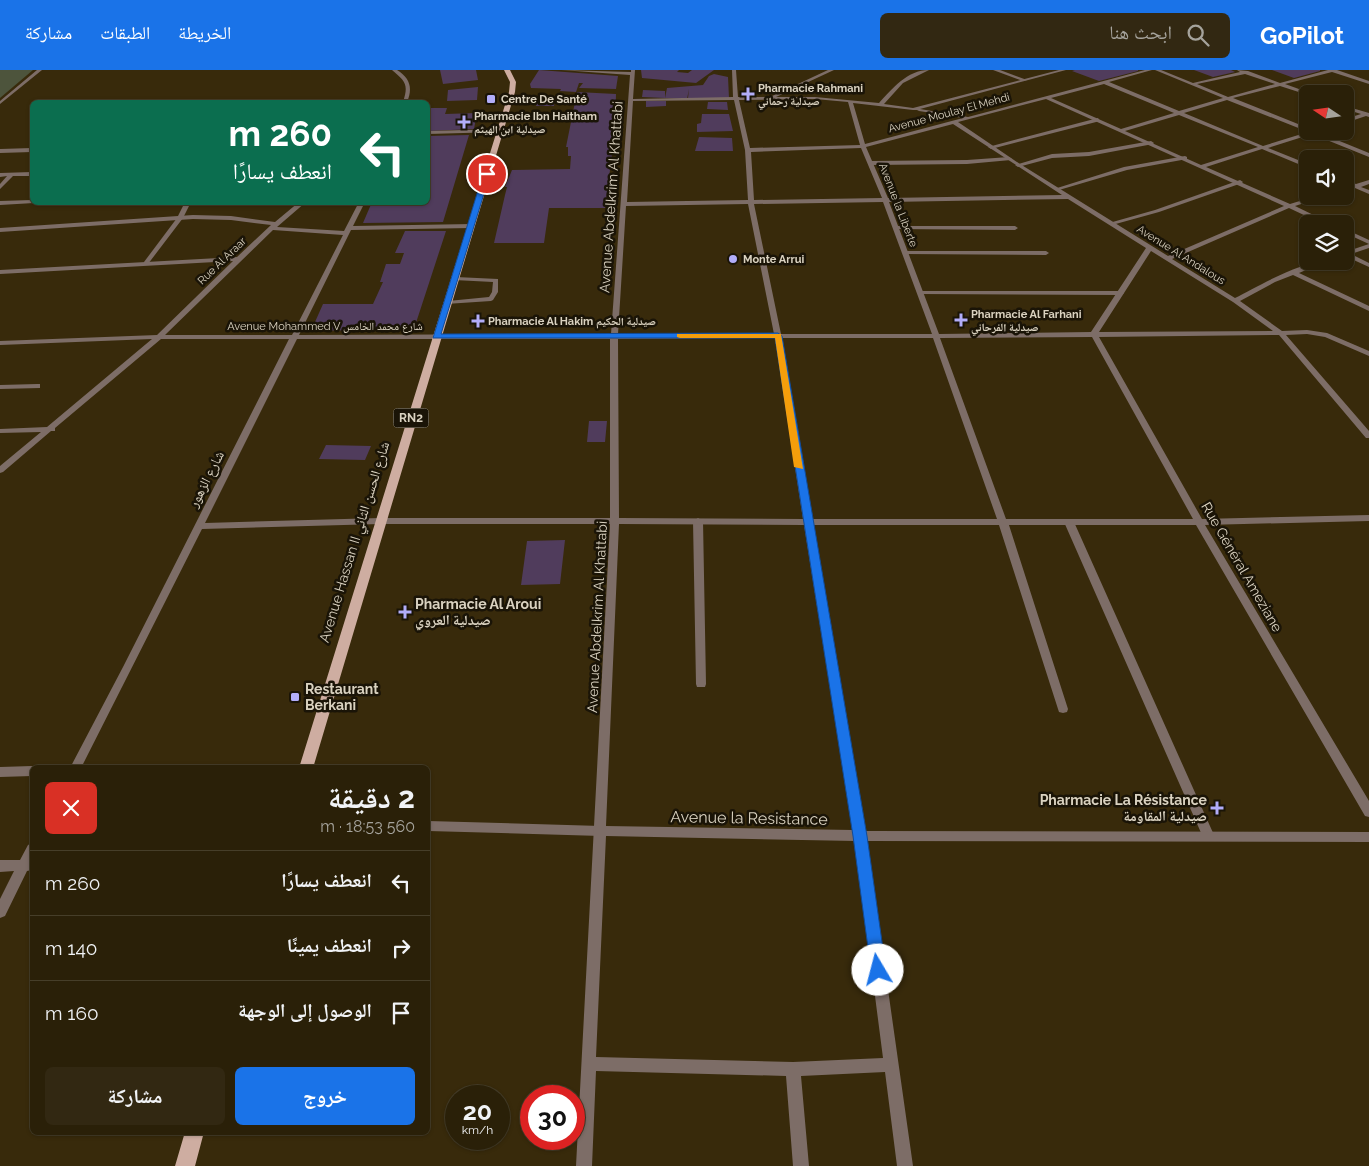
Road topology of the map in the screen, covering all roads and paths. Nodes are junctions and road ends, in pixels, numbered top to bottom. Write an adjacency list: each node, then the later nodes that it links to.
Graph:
1 (40, 70): 29 (street)
2 (394, 70): 25 (street)
3 (507, 70): 40 (main road, Avenue Hassan II شارع الحسن الثاني / RN2)
4 (563, 70): 14 (street)
5 (734, 70): 27 (street)
6 (832, 70): 24 (street)
7 (926, 70): 30 (street)
8 (995, 70): 16 (street)
9 (1064, 70): 16 (street)
10 (1150, 70): 17 (street, Avenue Moulay El Mehdi)
11 (1158, 70): 19 (street)
12 (1239, 70): 15 (street)
13 (1332, 70): 18 (street); 20 (street)
14 (633, 72): 26 (street, Avenue Abdelkrim Al Khattabi)
15 (1246, 72): 19 (street); 20 (street)
16 (1025, 80): 31 (street)
17 (1104, 82): 22 (street, Avenue Moulay El Mehdi); 33 (street)
18 (1369, 83)
19 (1193, 84): 23 (street)
20 (1281, 84): 21 (street); 23 (street)
21 (1299, 91)
22 (1048, 98): 35 (street, Avenue Moulay El Mehdi); 37 (street)
23 (1228, 98): 33 (street); 39 (street)
24 (768, 99): 27 (street); 28 (street)
25 (406, 100)
26 (632, 100): 27 (street); 74 (street, Avenue Abdelkrim Al Khattabi)
27 (736, 100): 50 (street)
28 (850, 101): 30 (street); 46 (street, Avenue la Liberte)
29 (0, 103)
30 (880, 104): 31 (street)
31 (913, 109): 35 (street)
32 (1354, 110): 34 (street)
33 (1181, 112): 41 (street); 47 (street)
34 (1368, 114): 36 (street)
35 (970, 118): 38 (street, Avenue Moulay El Mehdi)
36 (1354, 118)
37 (1098, 120): 41 (street); 48 (street)
38 (954, 122): 46 (street, Avenue Moulay El Mehdi); 48 (street, Avenue Al Andalous)
39 (1299, 127)
40 (499, 130): 42 (street); 83 (main road, Avenue Hassan II شارع الحسن الثاني / RN2)
41 (1122, 130): 45 (street)
42 (430, 133)
43 (1299, 134): 47 (street)
44 (1332, 140): 52 (street)
45 (1151, 143): 53 (street); 57 (street)
46 (863, 146): 50 (street, Avenue Moulay El Mehdi); 56 (street, Avenue la Liberte)
47 (1261, 146): 55 (street); 58 (street)
48 (991, 147): 54 (street, Avenue Al Andalous)
49 (30, 150): 51 (street)
50 (748, 150): 72 (street)
51 (0, 151)
52 (1369, 155)
53 (1185, 158): 58 (street); 66 (street)
54 (1009, 159): 56 (street); 57 (street, Avenue Al Andalous)
55 (1299, 162)
56 (871, 163): 69 (street, Avenue la Liberte)
57 (1018, 164): 66 (street, Avenue Al Andalous)
58 (1203, 166): 62 (street)
59 (30, 174): 60 (street)
60 (11, 175): 61 (street); 65 (street)
61 (0, 176)
62 (1240, 182): 78 (street); 81 (street)
63 (1369, 182): 64 (street)
64 (1356, 186): 67 (street)
65 (0, 187)
66 (1057, 189): 68 (street, Avenue Al Andalous)
67 (1369, 192)
68 (1070, 197): 69 (street); 81 (street, Avenue Al Andalous)
69 (886, 200): 72 (street); 84 (street, Avenue la Liberte)
70 (30, 202): 71 (street)
71 (0, 203)
72 (751, 203): 74 (street); 112 (street)
73 (1299, 203): 78 (street)
74 (624, 204): 111 (street, Avenue Abdelkrim Al Khattabi)
75 (186, 205): 80 (street)
76 (298, 205): 82 (street, Rue Al Araar)
77 (361, 205): 87 (street, شارع الزهور)
78 (1290, 206): 79 (street); 95 (street)
79 (1310, 215)
80 (180, 218): 82 (street); 86 (street); 98 (street)
81 (1112, 223): 91 (street, Avenue Al Andalous)
82 (274, 226): 87 (street); 97 (street, Rue Al Araar)
83 (472, 226): 87 (street); 103 (main road, Avenue Hassan II شارع الحسن الثاني / RN2)
84 (897, 228): 85 (street); 93 (street, Avenue la Liberte)
85 (1015, 228)
86 (0, 230)
87 (349, 231): 116 (street, شارع الزهور)
88 (1354, 235): 89 (street)
89 (1369, 242)
90 (1369, 246): 92 (street)
91 (1150, 248): 95 (street, Avenue Al Andalous); 105 (street)
92 (1354, 251)
93 (906, 253): 94 (street); 104 (street, Avenue la Liberte)
94 (1046, 253)
95 (1167, 258): 106 (street, Avenue Al Andalous)
96 (1354, 258): 99 (street)
97 (237, 260): 98 (street); 114 (street, Rue Al Araar)
98 (146, 263): 101 (street)
99 (1369, 266)
100 (1302, 270): 102 (street)
101 (0, 272)
102 (1294, 273): 106 (street); 108 (street)
103 (456, 279): 107 (main road, Avenue Hassan II شارع الحسن الثاني / RN2); 107 (street)
104 (921, 293): 105 (street); 113 (street, Avenue la Liberte)
105 (1120, 293): 110 (street)
106 (1235, 301): 109 (street, Avenue Al Andalous)
107 (448, 303): 115 (main road, Avenue Hassan II شارع الحسن الثاني / RN2)
108 (1369, 309)
109 (1280, 333): 110 (street, Avenue Mohammed V شارع محمد الخامس); 118 (street, Avenue Mohammed V شارع محمد الخامس); 123 (street, Avenue Al Andalous)
110 (1094, 334): 113 (street, Avenue Mohammed V شارع محمد الخامس); 132 (street, Rue Général Ameziane)
111 (614, 336): 112 (street, Avenue Mohammed V شارع محمد الخامس); 115 (street, Avenue Mohammed V شارع محمد الخامس); 129 (street, Avenue Abdelkrim Al Khattabi)
112 (778, 336): 113 (street, Avenue Mohammed V شارع محمد الخامس); 126 (street)
113 (937, 336): 130 (street, Avenue la Liberte)
114 (159, 337): 116 (street, Avenue Mohammed V شارع محمد الخامس); 117 (street, Avenue Mohammed V شارع محمد الخامس); 121 (street, Rue Al Araar)
115 (436, 337): 116 (street, Avenue Mohammed V شارع محمد الخامس); 127 (main road, Avenue Hassan II شارع الحسن الثاني / RN2)
116 (294, 338): 133 (street, شارع الزهور)
117 (0, 343)
118 (1369, 354)
119 (37, 386): 120 (street)
120 (0, 387)
121 (52, 428): 122 (street); 124 (street, Rue Al Araar)
122 (0, 431)
123 (1369, 436)
124 (0, 470)
125 (1369, 518): 132 (street)
126 (808, 520): 128 (street); 130 (street); 144 (street)
127 (380, 521): 129 (street); 133 (street); 137 (main road, Avenue Hassan II شارع الحسن الثاني / RN2)
128 (698, 521): 129 (street); 134 (street)
129 (616, 522): 142 (street, Avenue Abdelkrim Al Khattabi)
130 (1004, 522): 131 (street); 135 (street, Avenue la Liberte)
131 (1069, 522): 132 (street); 143 (street)
132 (1199, 522): 140 (street, Rue Général Ameziane)
133 (199, 526): 136 (street, شارع الزهور)
134 (701, 684)
135 (1063, 709)
136 (77, 765)
137 (307, 765)
138 (30, 771): 139 (street)
139 (0, 772)
140 (1369, 812)
141 (430, 826): 142 (street, Avenue la Resistance)
142 (601, 831): 144 (street, Avenue la Resistance); 149 (street, Avenue Abdelkrim Al Khattabi)
143 (1208, 835): 144 (street, Avenue la Resistance); 145 (street, Avenue la Resistance)
144 (860, 836): 150 (street)
145 (1369, 837)
146 (28, 865): 147 (street); 148 (street)
147 (0, 866)
148 (0, 912)
149 (589, 1064): 151 (street); 154 (street, Avenue Abdelkrim Al Khattabi)
150 (892, 1066): 151 (street); 156 (street)
151 (793, 1069): 155 (street)
152 (194, 1135): 153 (main road)
153 (185, 1166)
154 (584, 1166)
155 (801, 1166)
156 (906, 1166)

